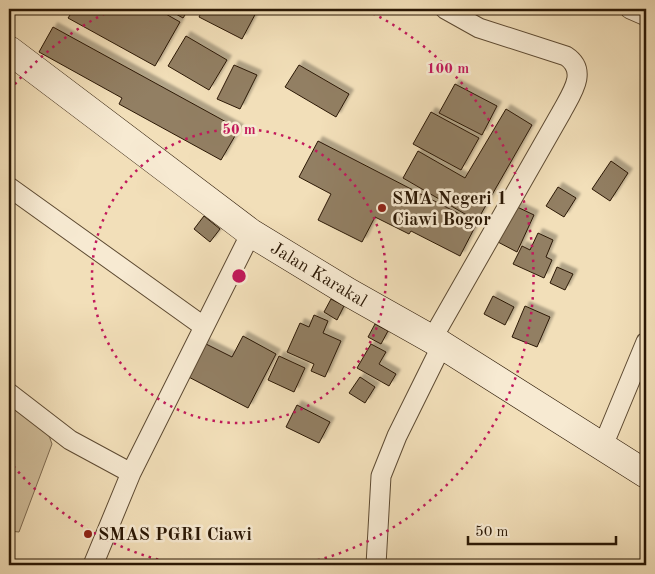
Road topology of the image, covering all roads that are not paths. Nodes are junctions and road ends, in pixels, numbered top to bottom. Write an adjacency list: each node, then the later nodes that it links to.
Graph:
1 (445, 9): 8 (street)
2 (630, 9): 3 (street)
3 (646, 16)
4 (9, 50): 6 (main road, Jalan Karakal)
5 (9, 187): 7 (street)
6 (251, 233): 7 (street); 8 (main road, Jalan Karakal)
7 (203, 326): 12 (street)
8 (437, 342): 11 (main road, Jalan Karakal); 15 (street)
9 (646, 342): 11 (street)
10 (9, 393): 12 (street)
11 (602, 448): 13 (main road, Jalan Karakal)
12 (131, 473): 14 (street)
13 (646, 474)
14 (93, 565)
15 (376, 565)

